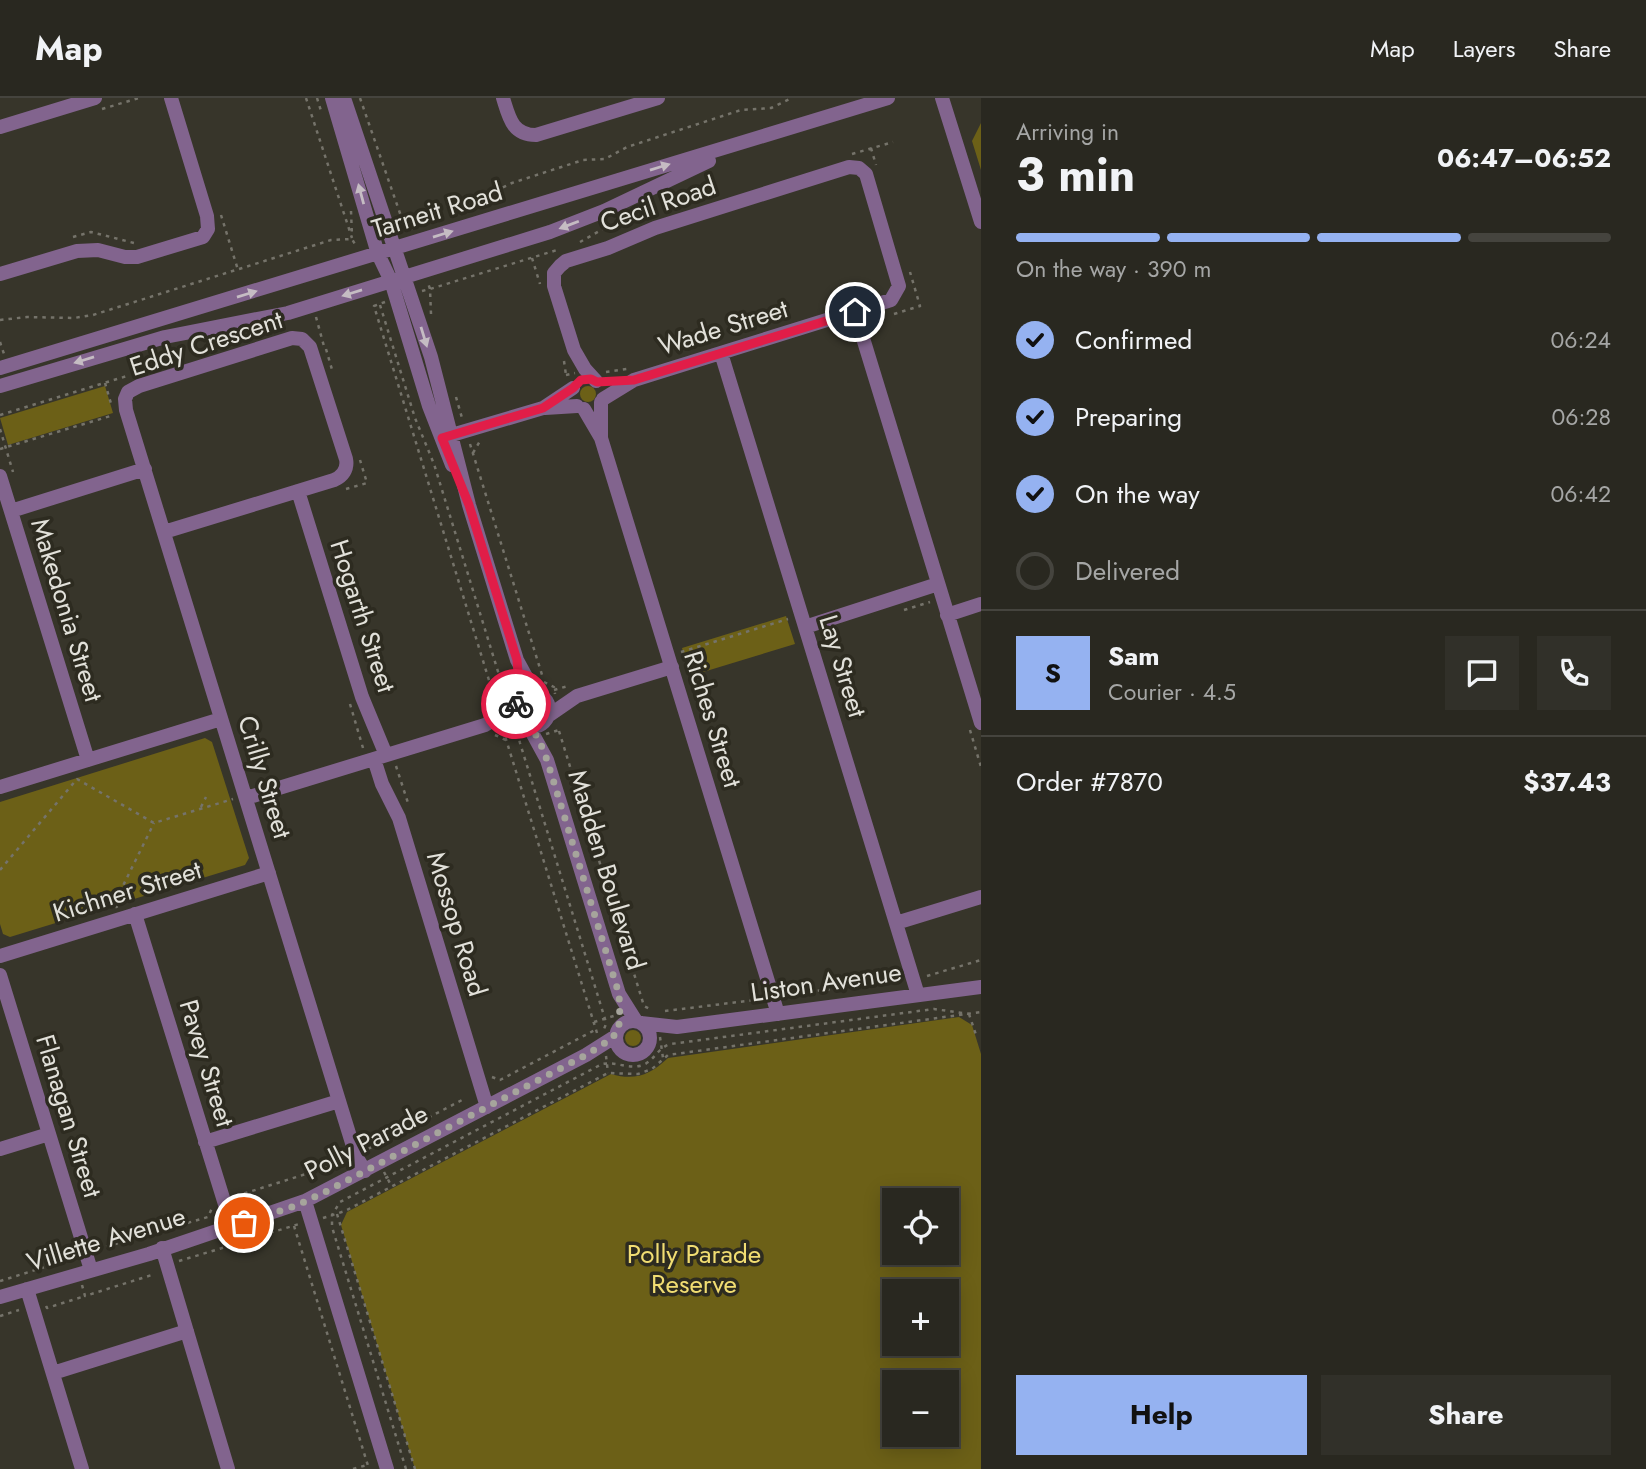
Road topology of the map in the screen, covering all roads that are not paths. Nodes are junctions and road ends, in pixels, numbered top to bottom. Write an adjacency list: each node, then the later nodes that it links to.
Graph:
1 (95, 98): 10 (street)
2 (171, 98): 15 (street)
3 (332, 98): 14 (street, one-way to 3)
4 (344, 98): 13 (street)
5 (503, 98): 6 (street)
6 (658, 98)
7 (888, 98): 9 (street, Tarneit Road)
8 (942, 98): 12 (street)
9 (859, 107): 13 (street, Tarneit Road, one-way to 9); 16 (street, one-way to 16)
10 (0, 127)
11 (859, 168): 17 (street, Wade Street); 18 (street, Cecil Road)
12 (981, 222)
13 (393, 249): 14 (street, Tarneit Road); 16 (street)
14 (378, 254): 16 (street); 20 (street, Tarneit Road, one-way to 14)
15 (0, 274)
16 (398, 279): 21 (street, one-way to 21); 31 (street)
17 (855, 312): 19 (street, Wade Street); 38 (street)
18 (568, 352): 23 (street, Cecil Road); 25 (street, Cecil Road)
19 (721, 353): 22 (street, Wade Street); 41 (street, Lay Street)
20 (0, 368)
21 (55, 369): 24 (street); 26 (street)
22 (631, 374): 23 (street, Wade Street); 28 (street, Wade Street)
23 (600, 378): 25 (street); 28 (street)
24 (0, 380)
25 (572, 383): 29 (street); 30 (street)
26 (0, 386)
27 (126, 395): 33 (street, Crilly Street); 35 (street, Eddy Crescent)
28 (602, 400): 29 (street); 32 (street, Riches Street)
29 (581, 407): 30 (street); 32 (street, Riches Street)
30 (543, 408): 31 (street)
31 (457, 430): 42 (street)
32 (601, 438): 43 (street, Riches Street)
33 (145, 469): 36 (street); 37 (street, Crilly Street)
34 (0, 475): 36 (street, Makedonia Street)
35 (298, 491): 37 (street, Eddy Crescent); 53 (street, Hogarth Street)
36 (11, 511): 52 (street, Makedonia Street)
37 (164, 532): 47 (street, Crilly Street)
38 (938, 584): 40 (street); 41 (street)
39 (981, 604): 40 (street)
40 (947, 615): 49 (street)
41 (806, 627): 60 (street, Lay Street)
42 (517, 660): 44 (street); 46 (street)
43 (672, 667): 45 (street); 67 (street, Riches Street)
44 (539, 696): 45 (street); 46 (street); 48 (street)
45 (577, 696): 48 (street)
46 (517, 702): 50 (street); 51 (street)
47 (221, 719): 52 (street); 56 (street, Crilly Street)
48 (546, 719): 51 (street); 54 (street, Madden Boulevard)
49 (981, 723)
50 (485, 725): 51 (street); 53 (street)
51 (524, 725): 54 (street, Madden Boulevard)
52 (88, 760): 55 (street)
53 (386, 760): 56 (street); 75 (street, Mossop Road)
54 (547, 760): 64 (street, Madden Boulevard)
55 (0, 787)
56 (239, 799): 57 (street, Crilly Street)
57 (269, 873): 59 (street, Kichner Street); 74 (street, Crilly Street)
58 (981, 897): 60 (street)
59 (135, 914): 61 (street, Kichner Street); 77 (street, Pavey Street)
60 (897, 923): 65 (street, Lay Street)
61 (0, 956)
62 (0, 975): 66 (street, Flanagan Street)
63 (981, 988): 65 (street, Liston Avenue)
64 (619, 994): 68 (street, Madden Boulevard); 70 (street, Madden Boulevard)
65 (918, 995): 67 (street, Liston Avenue)
66 (4, 1004): 76 (street, Flanagan Street)
67 (778, 1014): 69 (street, Liston Avenue)
68 (639, 1022): 69 (street, Liston Avenue); 70 (street); 71 (street)
69 (677, 1027): 71 (street, Liston Avenue)
70 (619, 1031): 72 (street); 73 (street, Polly Parade)
71 (649, 1044): 72 (street)
72 (626, 1054): 73 (street, Polly Parade)
73 (586, 1055): 75 (street, Polly Parade)
74 (339, 1101): 77 (street); 79 (street, Crilly Street)
75 (487, 1107): 79 (street, Polly Parade)
76 (49, 1134): 78 (street); 83 (street, Flanagan Street)
77 (205, 1142): 81 (street, Pavey Street)
78 (0, 1149)
79 (365, 1171): 80 (street, Polly Parade)
80 (306, 1201): 81 (street, Villette Avenue); 90 (street, Polly Parade)
81 (232, 1227): 82 (street, Villette Avenue)
82 (162, 1248): 83 (street, Villette Avenue); 86 (street)
83 (91, 1270): 84 (street, Villette Avenue)
84 (26, 1289): 85 (street, Villette Avenue); 87 (street)
85 (0, 1297)
86 (187, 1331): 87 (street); 89 (street)
87 (52, 1373): 88 (street)
88 (82, 1469)
89 (228, 1469)
90 (387, 1469)

